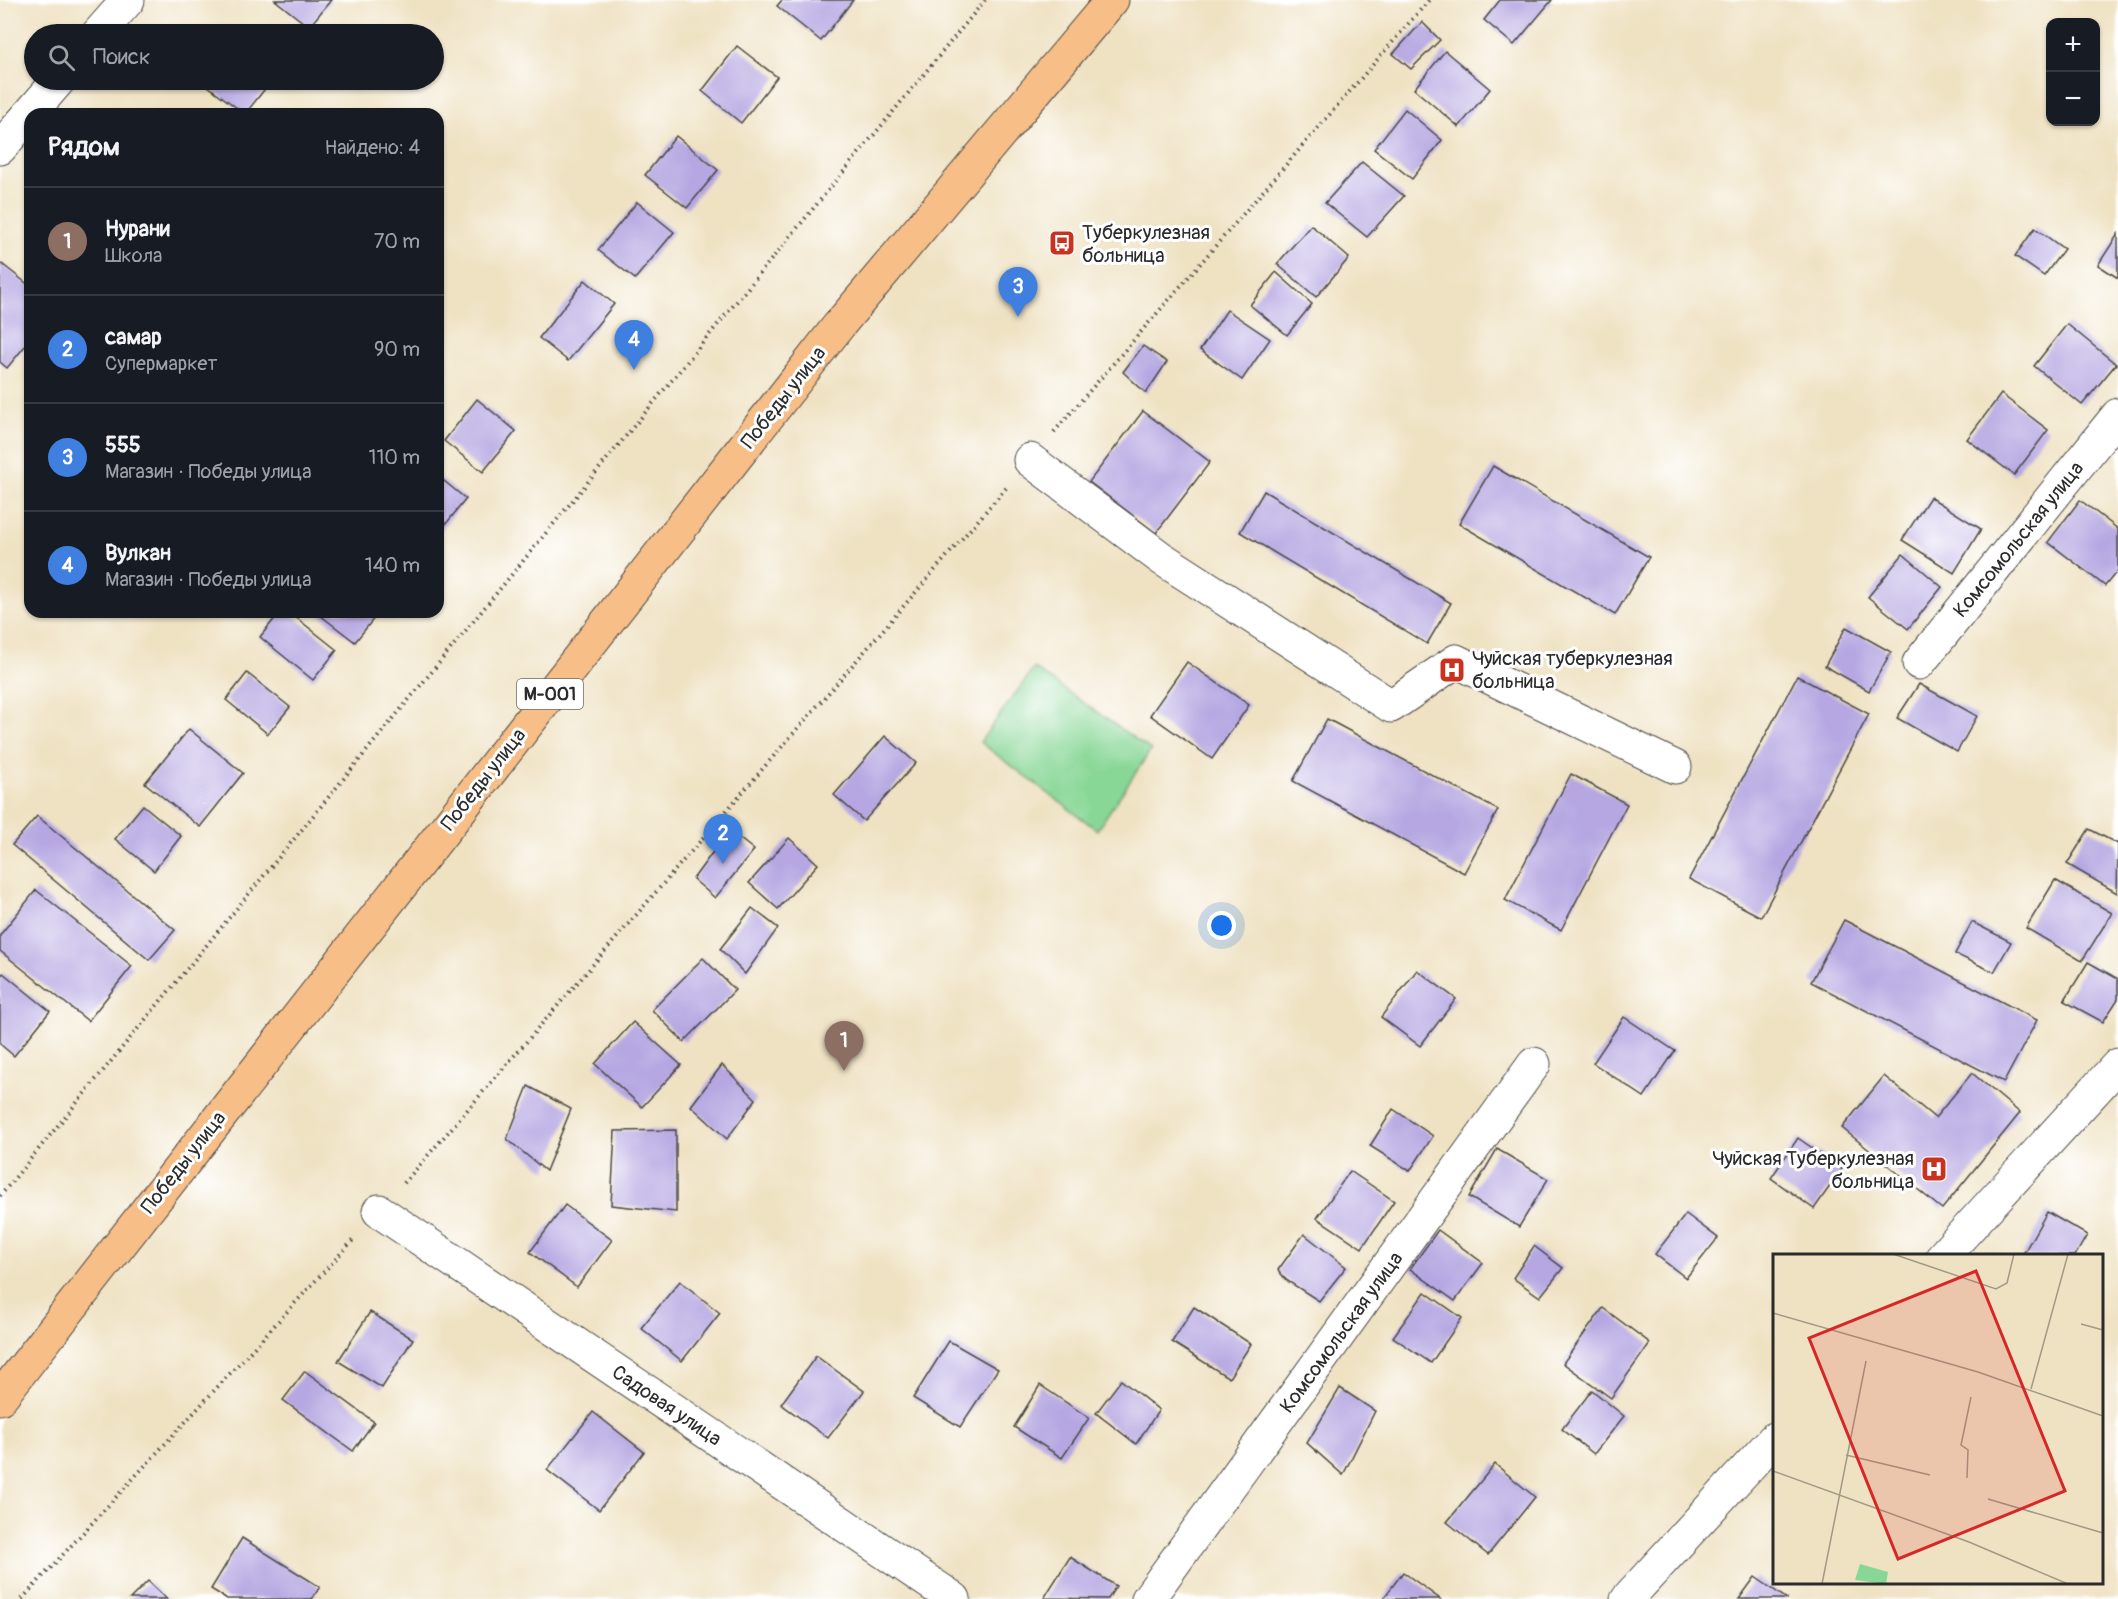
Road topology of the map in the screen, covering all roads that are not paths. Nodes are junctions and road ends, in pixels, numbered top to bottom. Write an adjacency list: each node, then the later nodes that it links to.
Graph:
1 (128, 0): 3 (street)
2 (1112, 0): 16 (main road, Победы улица / М-001)
3 (107, 24)
4 (50, 90): 5 (street)
5 (35, 108)
6 (24, 120): 7 (street)
7 (0, 148)
8 (2118, 415): 10 (street, Комсомольская улица)
9 (1030, 460): 11 (street)
10 (1919, 663)
11 (1675, 767)
12 (1534, 1064): 19 (street, Комсомольская улица)
13 (2118, 1065): 15 (street)
14 (379, 1211): 18 (street, Садовая улица)
15 (1945, 1254)
16 (0, 1398)
17 (1773, 1440): 20 (street)
18 (954, 1599)
19 (1148, 1599)
20 (1628, 1599)

